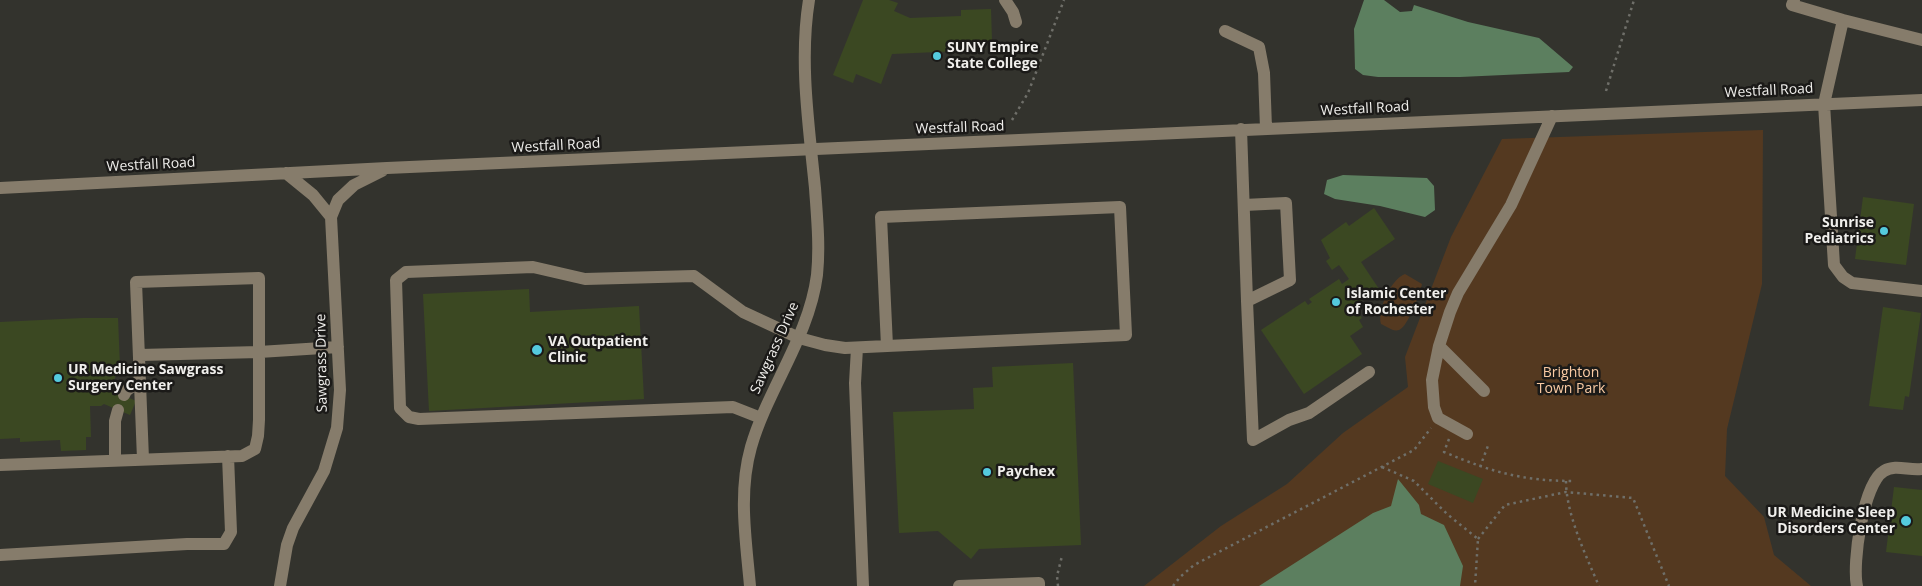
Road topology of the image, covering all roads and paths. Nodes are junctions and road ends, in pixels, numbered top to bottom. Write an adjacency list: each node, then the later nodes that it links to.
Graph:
1 (809, 0): 17 (street, Sawgrass Drive)
2 (1005, 0): 7 (street)
3 (1064, 0): 14 (path)
4 (1634, 0): 10 (path)
5 (1794, 0): 6 (street)
6 (1843, 20): 9 (street); 12 (street)
7 (1016, 22)
8 (1226, 31): 15 (street)
9 (1922, 40)
10 (1606, 91)
11 (1922, 100): 12 (street, Westfall Road)
12 (1824, 104): 13 (street, Westfall Road); 23 (street)
13 (1552, 116): 15 (street, Westfall Road); 27 (street)
14 (1012, 120)
15 (1266, 128): 16 (street, Westfall Road)
16 (1242, 129): 17 (street, Westfall Road); 21 (street)
17 (811, 149): 18 (street, Westfall Road); 25 (street, Sawgrass Drive)
18 (387, 168): 19 (street, Westfall Road); 22 (street)
19 (286, 173): 20 (street, Westfall Road); 22 (street)
20 (0, 188)
21 (1244, 205): 24 (street); 24 (street)
22 (331, 217): 28 (street, Sawgrass Drive)
23 (1922, 291)
24 (1247, 300): 32 (street)
25 (799, 338): 29 (street); 37 (street, Sawgrass Drive); 37 (street)
26 (887, 346): 26 (street); 29 (street)
27 (1439, 346): 34 (street); 38 (street)
28 (338, 347): 30 (street); 55 (street, Sawgrass Drive)
29 (857, 348): 57 (street)
30 (259, 352): 31 (street); 31 (street); 42 (street)
31 (140, 356): 33 (street)
32 (1369, 372)
33 (140, 380): 35 (street); 43 (street)
34 (1484, 391)
35 (124, 395)
36 (118, 410): 44 (street)
37 (761, 418): 56 (street, Sawgrass Drive)
38 (1438, 418): 39 (street); 46 (path)
39 (1467, 434)
40 (1450, 437): 47 (path)
41 (1489, 443): 47 (path)
42 (228, 456): 43 (street); 53 (street)
43 (143, 459): 44 (street)
44 (115, 460): 45 (street)
45 (0, 465)
46 (1381, 466): 52 (path); 61 (path)
47 (1480, 467): 49 (path)
48 (1922, 469): 65 (street)
49 (1566, 481): 50 (path); 51 (path)
50 (1574, 481)
51 (1566, 492): 52 (path); 63 (path); 64 (path)
52 (1478, 539): 62 (path)
53 (0, 555)
54 (1062, 556): 60 (path)
55 (280, 586)
56 (750, 586)
57 (864, 586)
58 (959, 586): 59 (street)
59 (1039, 586)
60 (1058, 586)
61 (1173, 586)
62 (1475, 586)
63 (1599, 586)
64 (1669, 586)
65 (1857, 586)

